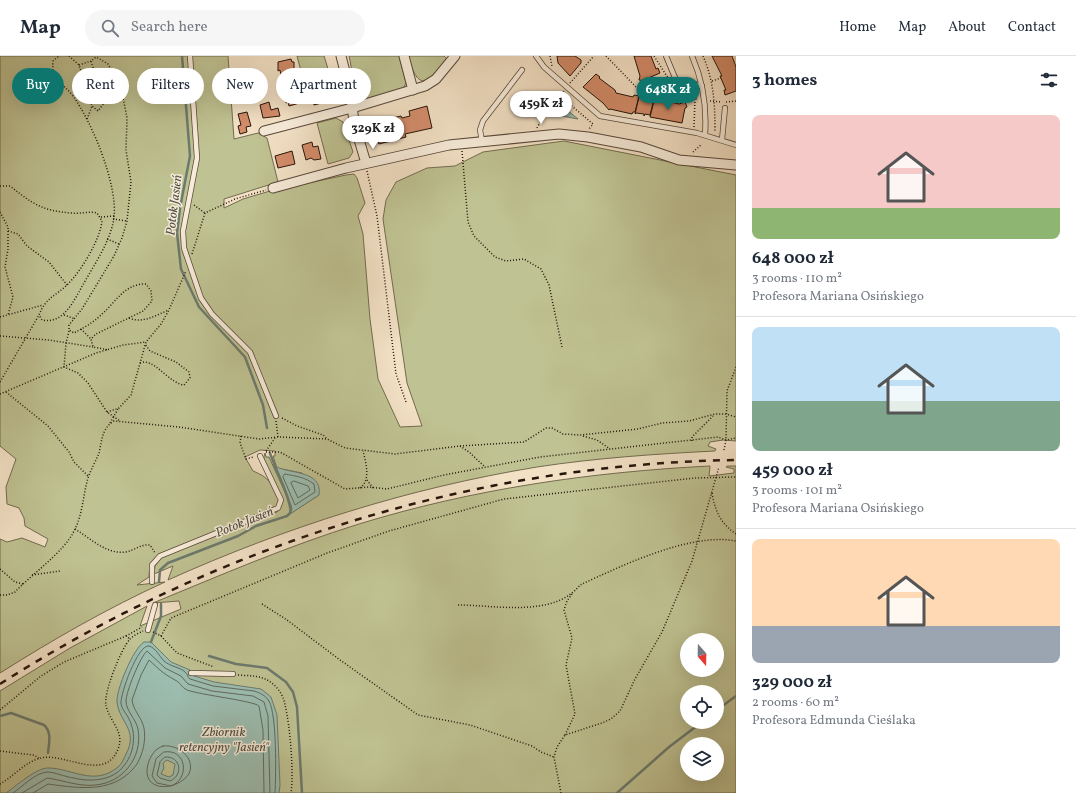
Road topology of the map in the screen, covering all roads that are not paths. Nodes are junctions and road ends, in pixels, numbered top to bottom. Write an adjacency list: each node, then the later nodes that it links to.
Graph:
1 (190, 56): 21 (lane)
2 (340, 56): 11 (street)
3 (404, 56): 10 (street)
4 (455, 56): 10 (street)
5 (536, 56): 14 (lane)
6 (666, 56): 9 (lane)
7 (692, 56): 9 (lane)
8 (522, 70): 16 (lane)
9 (702, 86): 14 (lane)
10 (413, 90): 11 (street)
11 (352, 108): 13 (street); 18 (street)
12 (725, 108): 15 (lane)
13 (264, 131)
14 (705, 133): 15 (lane)
15 (722, 140): 17 (lane)
16 (482, 141): 18 (street); 19 (street)
17 (736, 145)
18 (366, 163): 20 (street)
19 (736, 165)
20 (273, 188)
21 (276, 416)
22 (260, 456): 23 (lane)
23 (152, 582)
24 (155, 605): 25 (lane)
25 (150, 630)
26 (190, 673): 27 (lane)
27 (233, 674)

